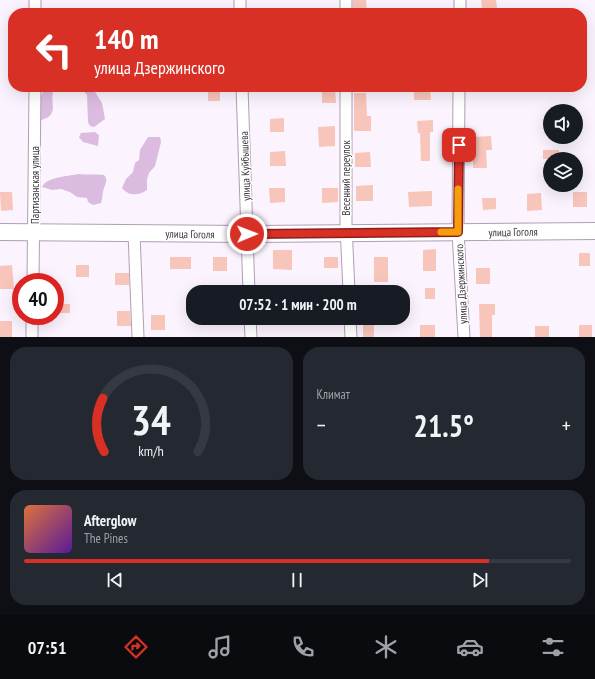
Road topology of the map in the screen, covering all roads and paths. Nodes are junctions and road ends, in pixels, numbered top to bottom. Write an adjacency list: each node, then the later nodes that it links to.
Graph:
1 (35, 92): 7 (street, Партизанская улица)
2 (242, 92): 11 (street, улица Куйбышева)
3 (346, 92): 10 (street, Весенний переулок)
4 (459, 92): 8 (street, улица Дзержинского)
5 (595, 231): 8 (street, улица Гоголя)
6 (0, 232): 7 (street, улица Гоголя)
7 (34, 232): 9 (street, улица Гоголя); 12 (street, Партизанская улица)
8 (458, 232): 10 (street, улица Гоголя); 22 (street, улица Дзержинского)
9 (134, 233): 11 (street, улица Гоголя); 19 (street)
10 (346, 233): 11 (street, улица Гоголя); 14 (street, Весенний переулок)
11 (247, 234): 13 (street, улица Куйбышева)
12 (33, 273)
13 (249, 285)
14 (349, 285)
15 (32, 325): 18 (street)
16 (250, 325): 20 (street)
17 (350, 325): 21 (street)
18 (32, 337)
19 (138, 337)
20 (251, 337)
21 (351, 337)
22 (464, 337)

